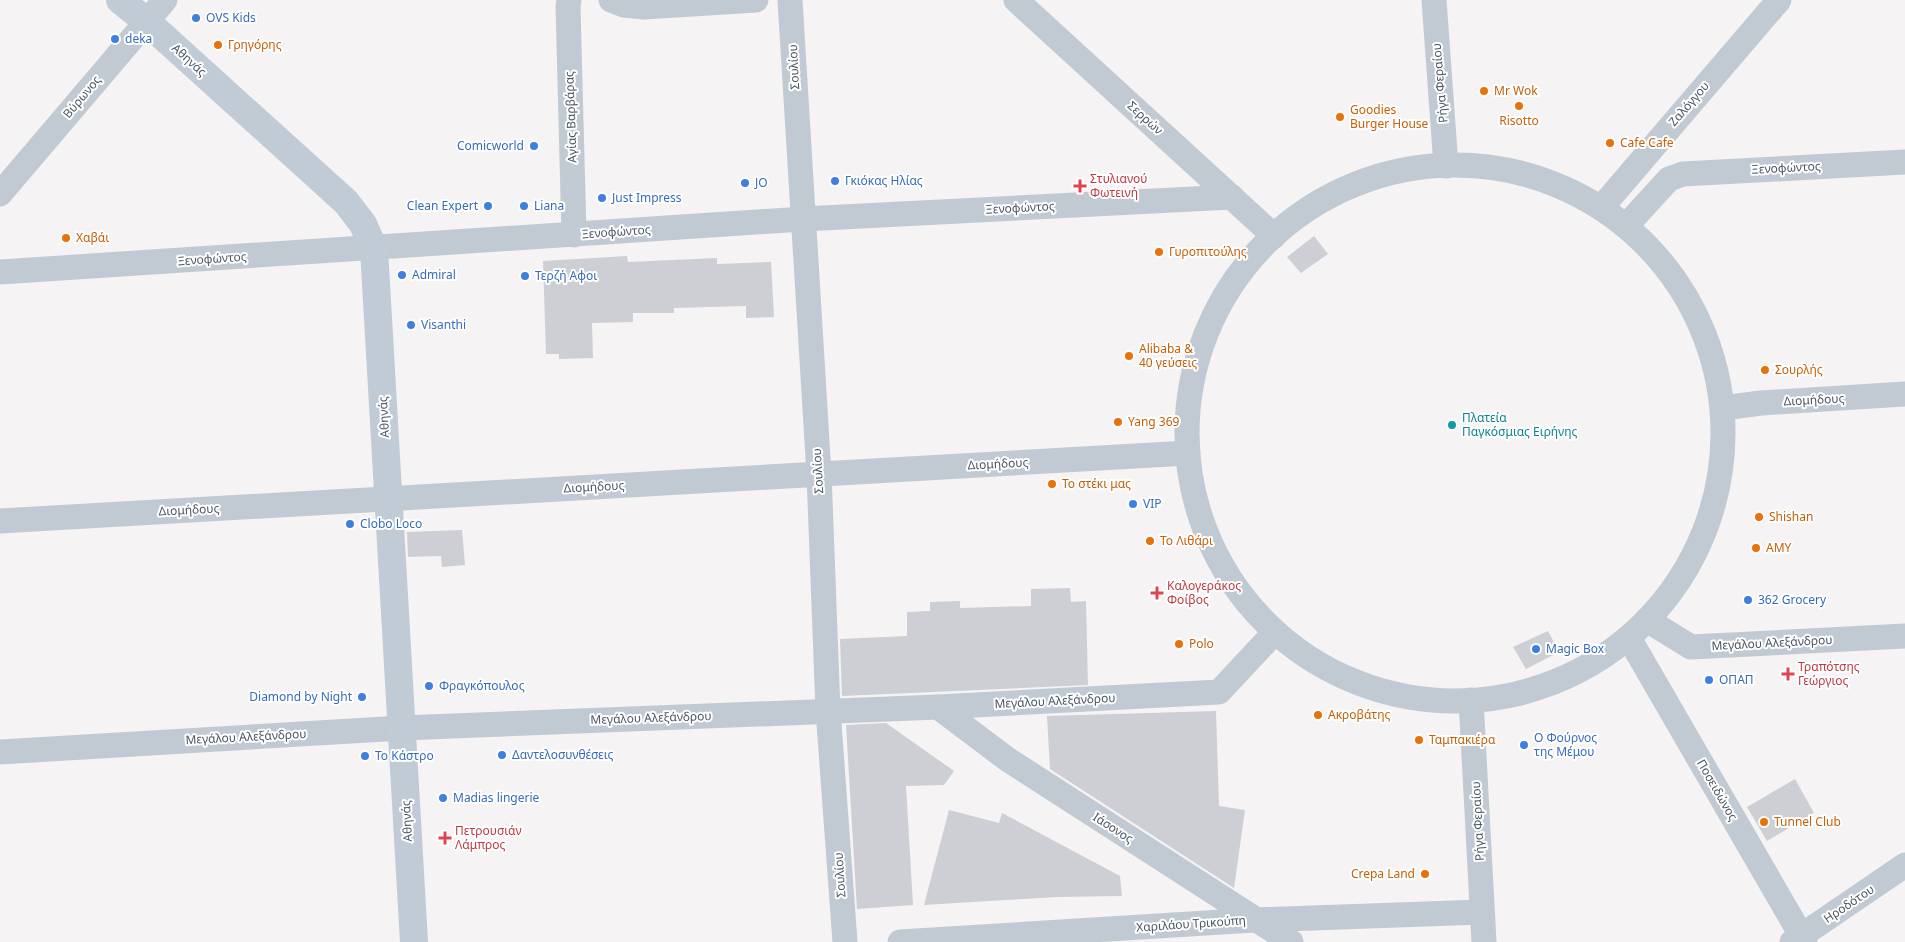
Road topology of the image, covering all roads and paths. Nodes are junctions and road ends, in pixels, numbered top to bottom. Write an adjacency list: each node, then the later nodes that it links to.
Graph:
1 (120, 0): 10 (main road, Αθηνάς)
2 (165, 0): 10 (street, Βύρωνος)
3 (569, 0): 20 (street, Αγίας Βαρβάρας)
4 (611, 0): 5 (street)
5 (756, 0)
6 (790, 0): 18 (street, Σουλίου)
7 (1016, 0): 16 (street, Σερρών)
8 (1434, 0): 13 (street, Ρήγα Φεραίου)
9 (1779, 0): 11 (street, Ζαλόγγου)
10 (146, 21): 15 (street, Βύρωνος); 22 (main road, Αθηνάς)
11 (1644, 158): 14 (street); 17 (street, Ζαλόγγου)
12 (1905, 162): 14 (street, Ξενοφώντος)
13 (1446, 166): 17 (street); 21 (street)
14 (1669, 180): 19 (street)
15 (0, 194)
16 (1232, 197): 18 (street, Ξενοφώντος); 21 (street, Σερρών)
17 (1601, 208): 19 (street)
18 (803, 219): 20 (street, Ξενοφώντος); 27 (street, Σουλίου)
19 (1626, 226): 25 (street)
20 (574, 235): 22 (street, Ξενοφώντος)
21 (1274, 236): 26 (street)
22 (374, 248): 23 (street, Ξενοφώντος); 28 (main road, Αθηνάς)
23 (0, 272)
24 (1905, 394): 25 (street, Διομήδους)
25 (1723, 408): 30 (street)
26 (1188, 454): 27 (street, Διομήδους); 31 (street)
27 (819, 474): 28 (street, Διομήδους); 36 (street, Σουλίου)
28 (388, 498): 29 (street, Διομήδους); 37 (main road, Αθηνάς)
29 (0, 521)
30 (1647, 620): 32 (street, Μεγάλου Αλεξάνδρου); 33 (street)
31 (1275, 632): 34 (street); 35 (street, Μεγάλου Αλεξάνδρου)
32 (1905, 636)
33 (1629, 638): 34 (street); 42 (street, Ποσειδώνος)
34 (1471, 700): 40 (street, Ρήγα Φεραίου)
35 (938, 707): 36 (street, Μεγάλου Αλεξάνδρου); 41 (street, Ιάσονος)
36 (828, 710): 37 (street, Μεγάλου Αλεξάνδρου); 44 (street, Σουλίου)
37 (402, 728): 38 (street, Μεγάλου Αλεξάνδρου); 43 (main road, Αθηνάς)
38 (0, 752)
39 (1905, 865): 42 (street, Ηροδότου)
40 (1482, 912): 41 (street, Χαριλάου Τρικούπη); 47 (street, Ρήγα Φεραίου)
41 (1254, 920): 45 (street, Χαριλάου Τρικούπη); 46 (street, Ιάσονος)
42 (1800, 940)
43 (414, 942)
44 (845, 942)
45 (900, 942)
46 (1291, 942)
47 (1484, 942)

